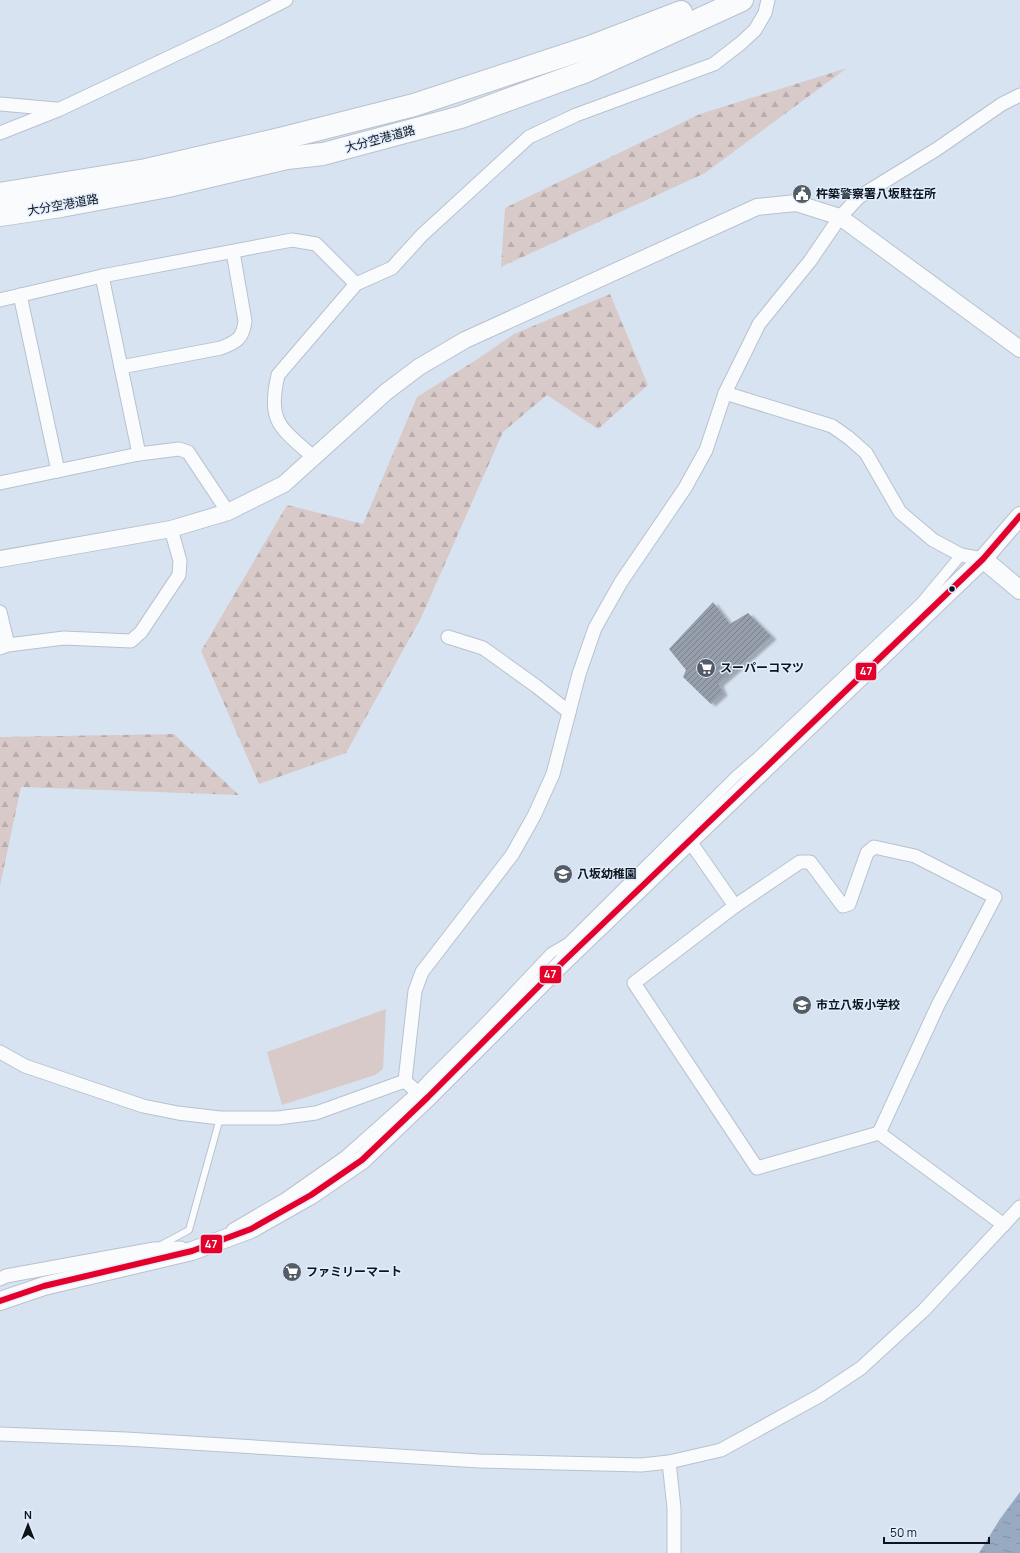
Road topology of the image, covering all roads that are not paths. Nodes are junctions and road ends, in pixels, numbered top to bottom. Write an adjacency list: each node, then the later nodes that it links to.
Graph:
1 (286, 0): 7 (street)
2 (712, 0): 9 (highway, 大分空港道路)
3 (742, 0): 10 (highway, 大分空港道路)
4 (768, 0): 14 (street)
5 (1020, 96): 11 (street)
6 (0, 104): 7 (street)
7 (58, 110): 8 (street)
8 (0, 133)
9 (0, 194)
10 (0, 215)
11 (840, 217): 17 (street); 19 (street); 21 (street)
12 (233, 252): 13 (street); 14 (street); 18 (street)
13 (102, 276): 15 (street); 18 (street)
14 (356, 284): 21 (street)
15 (20, 295): 16 (street); 22 (street)
16 (0, 300)
17 (1020, 348)
18 (121, 367): 20 (street)
19 (725, 393): 27 (street); 34 (street)
20 (139, 454): 22 (street); 24 (street)
21 (313, 457): 24 (street)
22 (58, 471): 23 (street)
23 (0, 483)
24 (228, 512): 26 (street)
25 (1020, 516): 29 (main road)
26 (171, 529): 28 (street); 33 (street)
27 (961, 555): 29 (street); 39 (street)
28 (0, 559)
29 (983, 559): 30 (main road); 35 (main road)
30 (1020, 590)
31 (0, 612): 33 (street)
32 (448, 637): 34 (street)
33 (4, 647)
34 (570, 712): 38 (street)
35 (689, 840): 36 (street); 39 (main road)
36 (735, 906): 41 (street); 41 (street)
37 (0, 1052): 40 (street)
38 (405, 1081): 39 (street); 40 (street)
39 (423, 1094): 44 (street); 47 (main road)
40 (220, 1118): 45 (lane)
41 (879, 1134): 43 (street)
42 (1020, 1207): 43 (street)
43 (1004, 1225): 50 (street)
44 (185, 1247): 45 (street)
45 (154, 1249): 46 (street)
46 (0, 1279)
47 (0, 1301)
48 (0, 1426): 49 (lane)
49 (5, 1434): 50 (street)
50 (669, 1462): 51 (street)
51 (674, 1553)

